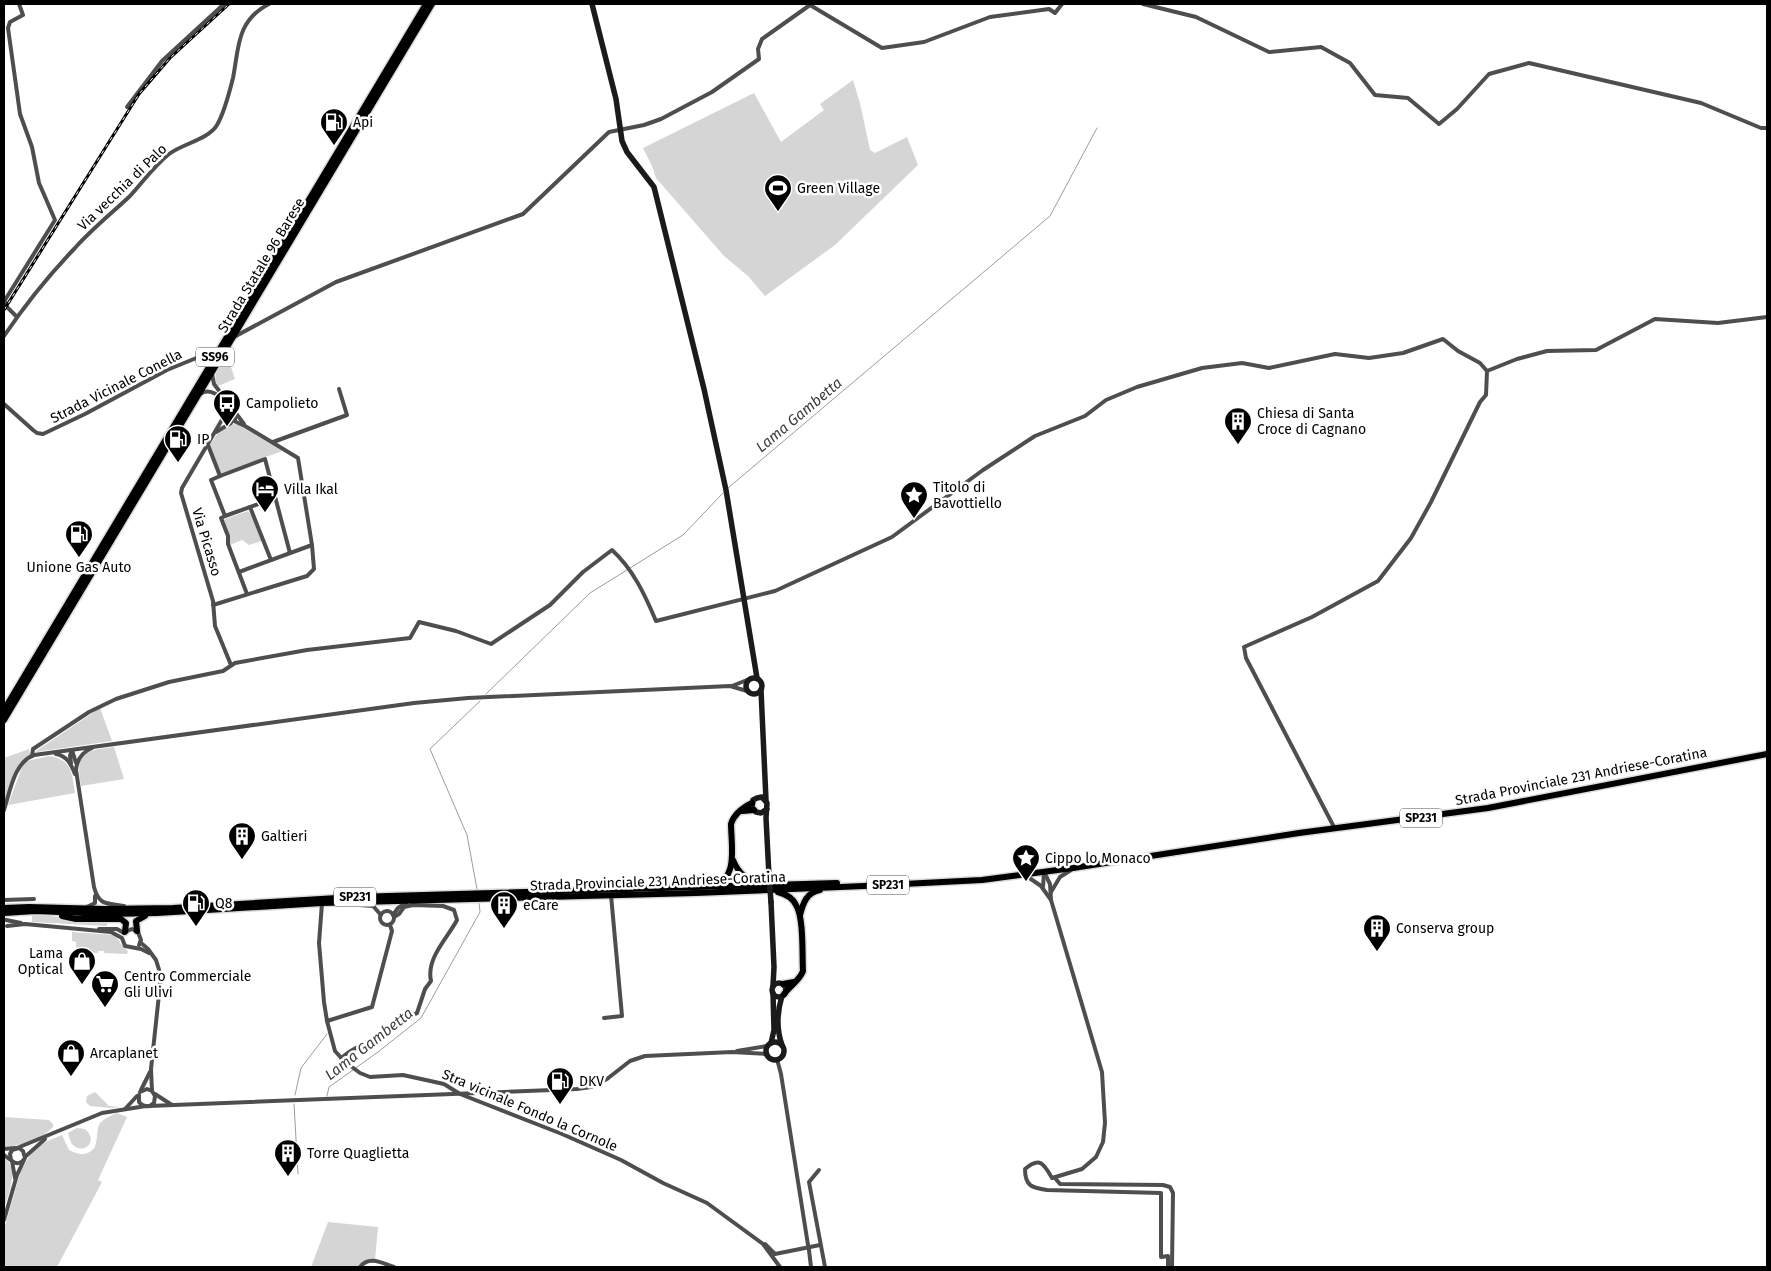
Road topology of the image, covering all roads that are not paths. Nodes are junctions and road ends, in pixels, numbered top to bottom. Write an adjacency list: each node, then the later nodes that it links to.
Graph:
1 (19, 4): 12 (street)
2 (224, 4): 9 (street)
3 (268, 4): 12 (street, Via vecchia di Palo)
4 (426, 4): 16 (main road, Strada Statale 96 Barese / SS96)
5 (432, 4): 15 (main road, Strada Statale 96 Barese / SS96)
6 (592, 4): 11 (main road)
7 (1062, 4): 11 (street)
8 (1143, 4): 10 (street)
9 (127, 107)
10 (1767, 128)
11 (620, 129): 15 (street); 38 (main road)
12 (17, 317): 14 (street, Via vecchia di Palo)
13 (1767, 318): 18 (street)
14 (4, 336)
15 (232, 338): 17 (main road, Strada Statale 96 Barese / SS96)
16 (218, 352): 21 (street, Strada Vicinale Conella); 48 (main road, Strada Statale 96 Barese / SS96)
17 (213, 369): 20 (main road, Strada Statale 96 Barese / SS96); 23 (street)
18 (1487, 371): 38 (street); 63 (street)
19 (339, 389): 27 (street)
20 (196, 398): 22 (street); 49 (main road, Strada Statale 96 Barese / SS96)
21 (4, 404)
22 (226, 414): 23 (street); 24 (street); 26 (street, Via Picasso)
23 (235, 414): 24 (street); 25 (street)
24 (233, 422): 25 (street); 26 (street)
25 (245, 426): 27 (street)
26 (216, 432): 28 (street, Via Picasso)
27 (273, 442): 33 (street)
28 (208, 445): 29 (street); 39 (street, Via Picasso)
29 (220, 476): 30 (street); 32 (street)
30 (275, 498): 31 (street); 34 (street)
31 (250, 507): 32 (street); 35 (street)
32 (225, 516): 36 (street)
33 (312, 545): 34 (street); 37 (street)
34 (290, 553): 35 (street)
35 (271, 560): 36 (street)
36 (239, 572): 37 (street)
37 (247, 594): 39 (street)
38 (744, 599): 40 (main road); 41 (street)
39 (213, 605): 41 (street, Via Picasso)
40 (754, 662): 42 (main road); 43 (main road)
41 (231, 665): 54 (street)
42 (757, 678): 43 (main road); 45 (main road)
43 (748, 679): 44 (street); 46 (main road)
44 (730, 686): 46 (street); 50 (street)
45 (761, 690): 46 (main road); 47 (main road)
46 (749, 692): 47 (main road)
47 (762, 708): 56 (main road)
48 (4, 710)
49 (4, 720)
50 (96, 746): 51 (street); 55 (street)
51 (72, 750): 52 (street); 55 (street)
52 (46, 753): 54 (street); 55 (street)
53 (1767, 754): 63 (main road, Strada Provinciale 231 Andriese-Coratina / SP231)
54 (32, 756): 60 (street)
55 (74, 765): 70 (street)
56 (765, 778): 57 (main road); 58 (main road)
57 (766, 800): 58 (main road); 59 (main road)
58 (753, 801): 61 (main road); 62 (main road)
59 (767, 809): 62 (main road); 64 (main road)
60 (4, 810)
61 (738, 812): 62 (main road); 65 (main road)
62 (756, 812): 64 (main road)
63 (1335, 829): 66 (main road, Strada Provinciale 231 Andriese-Coratina / SP231)
64 (767, 831): 102 (main road, bridge)
65 (732, 857): 71 (main road); 72 (main road)
66 (1073, 868): 67 (main road, Strada Provinciale 231 Andriese-Coratina / SP231); 75 (street)
67 (1044, 872): 68 (main road, Strada Provinciale 231 Andriese-Coratina / SP231); 74 (street); 75 (street)
68 (1023, 875): 69 (main road, Strada Provinciale 231 Andriese-Coratina / SP231); 74 (street)
69 (1014, 876): 72 (main road, Strada Provinciale 231 Andriese-Coratina / SP231); 73 (main road, Strada Provinciale 231 Andriese-Coratina / SP231)
70 (94, 887): 84 (street); 85 (street)
71 (694, 888): 72 (main road, Strada Provinciale 231 Andriese-Coratina / SP231); 85 (main road, Strada Provinciale 231 Andriese-Coratina / SP231)
72 (764, 888): 73 (main road, Strada Provinciale 231 Andriese-Coratina / SP231); 76 (main road, Strada Provinciale 231 Andriese-Coratina / SP231); 91 (main road)
73 (830, 888): 91 (main road)
74 (1044, 889): 80 (street)
75 (1052, 892): 80 (street)
76 (611, 895): 79 (main road, Strada Provinciale 231 Andriese-Coratina / SP231); 104 (street)
77 (34, 899): 78 (street)
78 (4, 900)
79 (422, 900): 81 (main road, Strada Provinciale 231 Andriese-Coratina / SP231); 90 (street)
80 (1051, 900): 126 (street)
81 (342, 902): 82 (main road, Strada Provinciale 231 Andriese-Coratina / SP231); 89 (street)
82 (322, 903): 88 (main road, Strada Provinciale 231 Andriese-Coratina / SP231); 105 (street, Stra vicinale Fondo la Cornole)
83 (4, 908): 84 (main road, Strada Provinciale 231 Andriese-Coratina / SP231)
84 (80, 908): 85 (main road, Strada Provinciale 231 Andriese-Coratina / SP231)
85 (137, 909)
86 (44, 912): 87 (main road, Strada Provinciale 231 Andriese-Coratina / SP231); 88 (main road, Strada Provinciale 231 Andriese-Coratina / SP231); 97 (main road)
87 (4, 913)
88 (157, 913): 96 (main road)
89 (381, 915): 90 (street); 94 (street)
90 (394, 916): 94 (street); 110 (street)
91 (800, 916): 101 (main road)
92 (5, 919): 93 (street); 95 (street)
93 (25, 924): 95 (street); 97 (street)
94 (390, 925): 105 (street)
95 (5, 928)
96 (137, 931): 97 (street); 98 (street)
97 (123, 934): 99 (street)
98 (140, 942): 99 (street); 100 (street)
99 (135, 948): 100 (street)
100 (151, 954): 112 (street)
101 (796, 981): 102 (main road); 103 (main road)
102 (777, 986): 103 (main road); 103 (main road); 106 (main road)
103 (783, 995): 107 (main road)
104 (604, 1018)
105 (327, 1021): 110 (street, Stra vicinale Fondo la Cornole)
106 (769, 1044): 107 (main road); 108 (street); 109 (main road)
107 (782, 1045): 111 (main road)
108 (732, 1052): 109 (street); 115 (street)
109 (767, 1054): 111 (main road)
110 (341, 1058): 115 (street, Stra vicinale Fondo la Cornole)
111 (777, 1060): 134 (street)
112 (151, 1069): 113 (street); 114 (street)
113 (153, 1092): 114 (street); 116 (street); 117 (street)
114 (139, 1093): 116 (street); 118 (street)
115 (460, 1094): 117 (street); 129 (street, Stra vicinale Fondo la Cornole)
116 (148, 1106): 117 (street); 118 (street)
117 (174, 1106)
118 (125, 1109): 119 (street)
119 (56, 1132): 120 (street); 123 (street)
120 (16, 1148): 121 (street); 123 (street); 124 (street)
121 (4, 1149)
122 (4, 1155): 124 (street)
123 (24, 1159): 124 (street); 127 (street)
124 (11, 1160): 127 (street)
125 (819, 1170): 130 (street)
126 (1055, 1178): 136 (street); 137 (street)
127 (14, 1182): 128 (street)
128 (4, 1220)
129 (763, 1244): 130 (street); 133 (street, Stra vicinale Fondo la Cornole)
130 (820, 1245): 135 (street)
131 (360, 1267): 132 (street)
132 (394, 1267)
133 (780, 1267)
134 (811, 1267)
135 (826, 1267)
136 (1168, 1267)
137 (1172, 1267)

